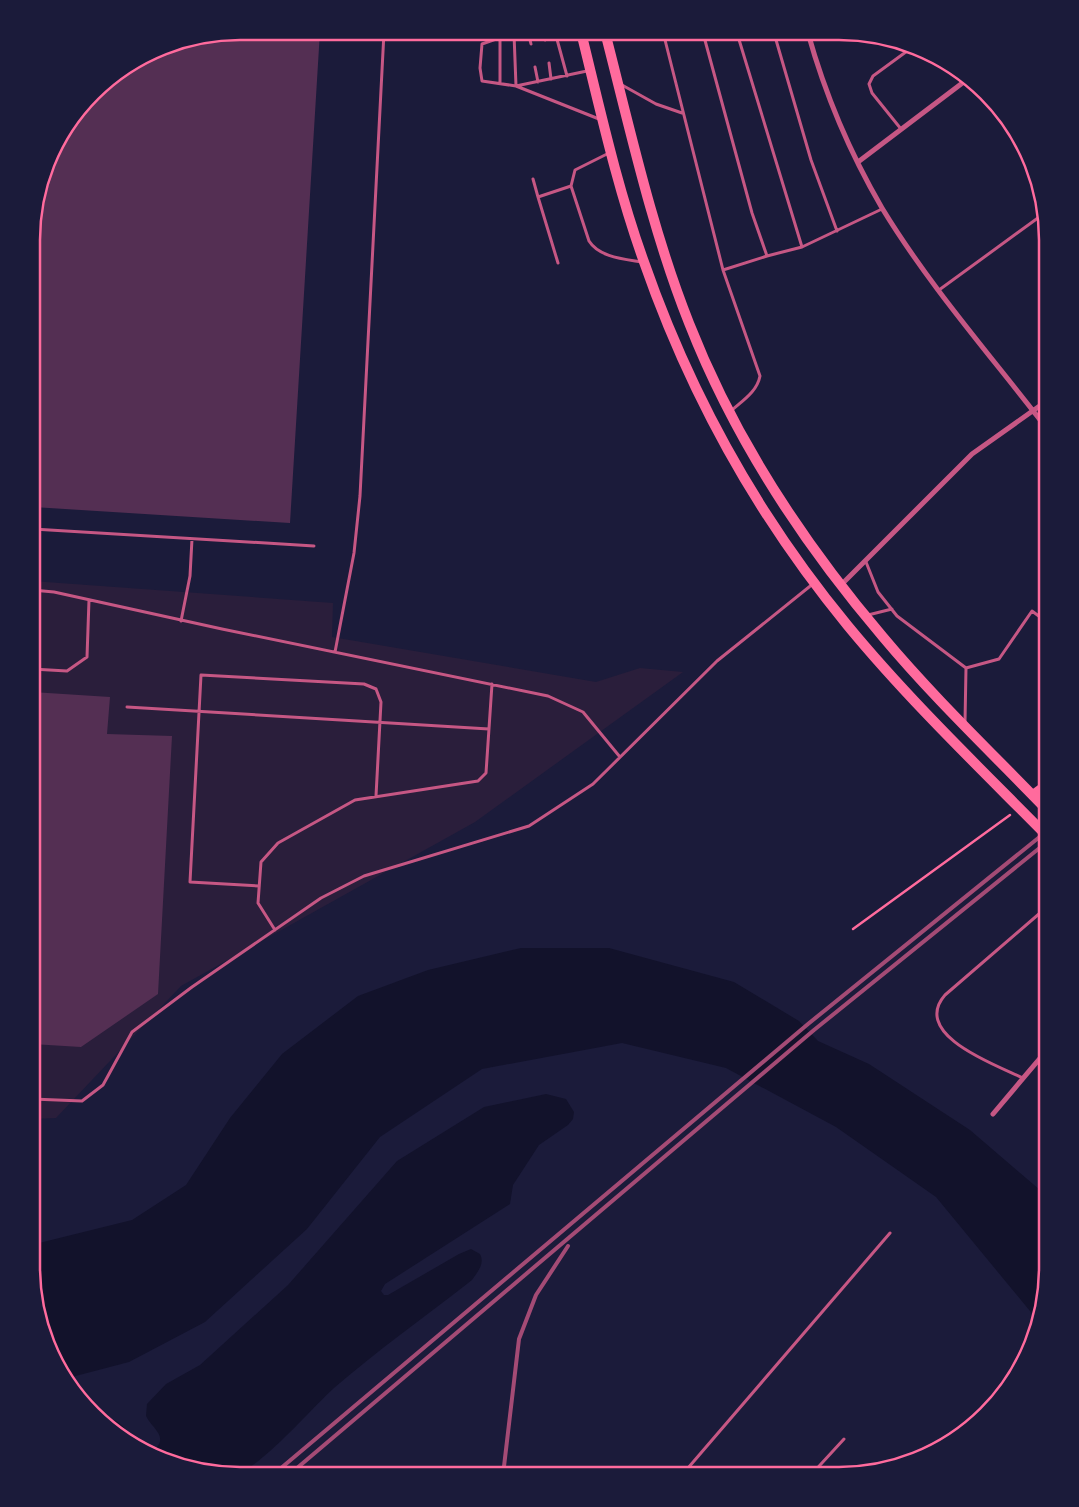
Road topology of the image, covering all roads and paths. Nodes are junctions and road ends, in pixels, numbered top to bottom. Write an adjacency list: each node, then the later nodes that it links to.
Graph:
1 (384, 40): 59 (lane)
2 (494, 40): 22 (lane)
3 (500, 40): 22 (lane)
4 (515, 40): 25 (lane)
5 (530, 40): 14 (lane)
6 (557, 40): 19 (lane)
7 (583, 40): 18 (main road)
8 (607, 40): 24 (main road)
9 (665, 40): 26 (lane)
10 (705, 40): 38 (lane)
11 (739, 40): 37 (lane)
12 (776, 40): 36 (lane)
13 (810, 40): 30 (street)
14 (531, 44)
15 (906, 52): 28 (lane)
16 (549, 63): 20 (lane)
17 (535, 67): 21 (lane)
18 (590, 70): 19 (lane); 27 (main road)
19 (567, 76): 20 (lane)
20 (552, 79): 21 (lane)
21 (538, 82): 25 (lane)
22 (500, 83): 25 (lane)
23 (963, 83): 28 (street)
24 (618, 84): 26 (lane); 44 (main road)
25 (516, 86): 27 (lane)
26 (682, 113): 41 (lane)
27 (604, 120): 29 (main road)
28 (901, 130): 30 (street)
29 (612, 152): 32 (lane); 39 (main road)
30 (858, 162): 34 (street)
31 (533, 179): 33 (lane)
32 (571, 186): 33 (lane); 39 (lane)
33 (538, 197): 40 (lane)
34 (883, 208): 36 (lane); 42 (street)
35 (1038, 218): 42 (lane)
36 (837, 231): 37 (lane)
37 (802, 247): 38 (lane)
38 (767, 256): 41 (lane)
39 (644, 262): 51 (main road)
40 (558, 263)
41 (723, 270): 44 (lane)
42 (939, 290): 45 (street)
43 (1039, 408): 45 (street)
44 (730, 411): 52 (main road)
45 (1034, 412): 46 (street); 50 (street)
46 (1039, 418)
47 (40, 530): 48 (lane)
48 (192, 539): 49 (lane); 58 (lane)
49 (314, 546)
50 (866, 562): 52 (street); 55 (lane)
51 (814, 583): 68 (lane); 73 (main road)
52 (841, 586): 56 (main road)
53 (40, 591): 54 (lane)
54 (89, 600): 58 (lane); 61 (lane)
55 (892, 609): 56 (lane); 60 (lane)
56 (866, 616): 66 (main road)
57 (1039, 616): 60 (lane)
58 (181, 621): 59 (lane)
59 (335, 652): 62 (lane)
60 (966, 668): 66 (lane)
61 (40, 669)
62 (492, 684): 67 (lane); 68 (lane)
63 (127, 707): 64 (lane)
64 (198, 712): 65 (lane); 65 (lane); 75 (lane)
65 (380, 723): 67 (lane); 71 (lane)
66 (965, 725): 70 (main road)
67 (489, 729): 71 (lane)
68 (620, 757): 78 (lane)
69 (1039, 791): 70 (main road)
70 (1033, 795): 72 (main road)
71 (376, 796): 75 (lane)
72 (1039, 801)
73 (1019, 808): 74 (main road); 77 (path)
74 (1039, 827)
75 (259, 886): 78 (lane)
76 (1039, 915): 80 (lane)
77 (853, 929)
78 (275, 930): 81 (lane)
79 (1039, 1059): 80 (street)
80 (1023, 1078): 82 (street)
81 (40, 1099)
82 (993, 1114)
83 (890, 1233): 85 (lane)
84 (844, 1439): 86 (lane)
85 (689, 1467)
86 (818, 1467)

